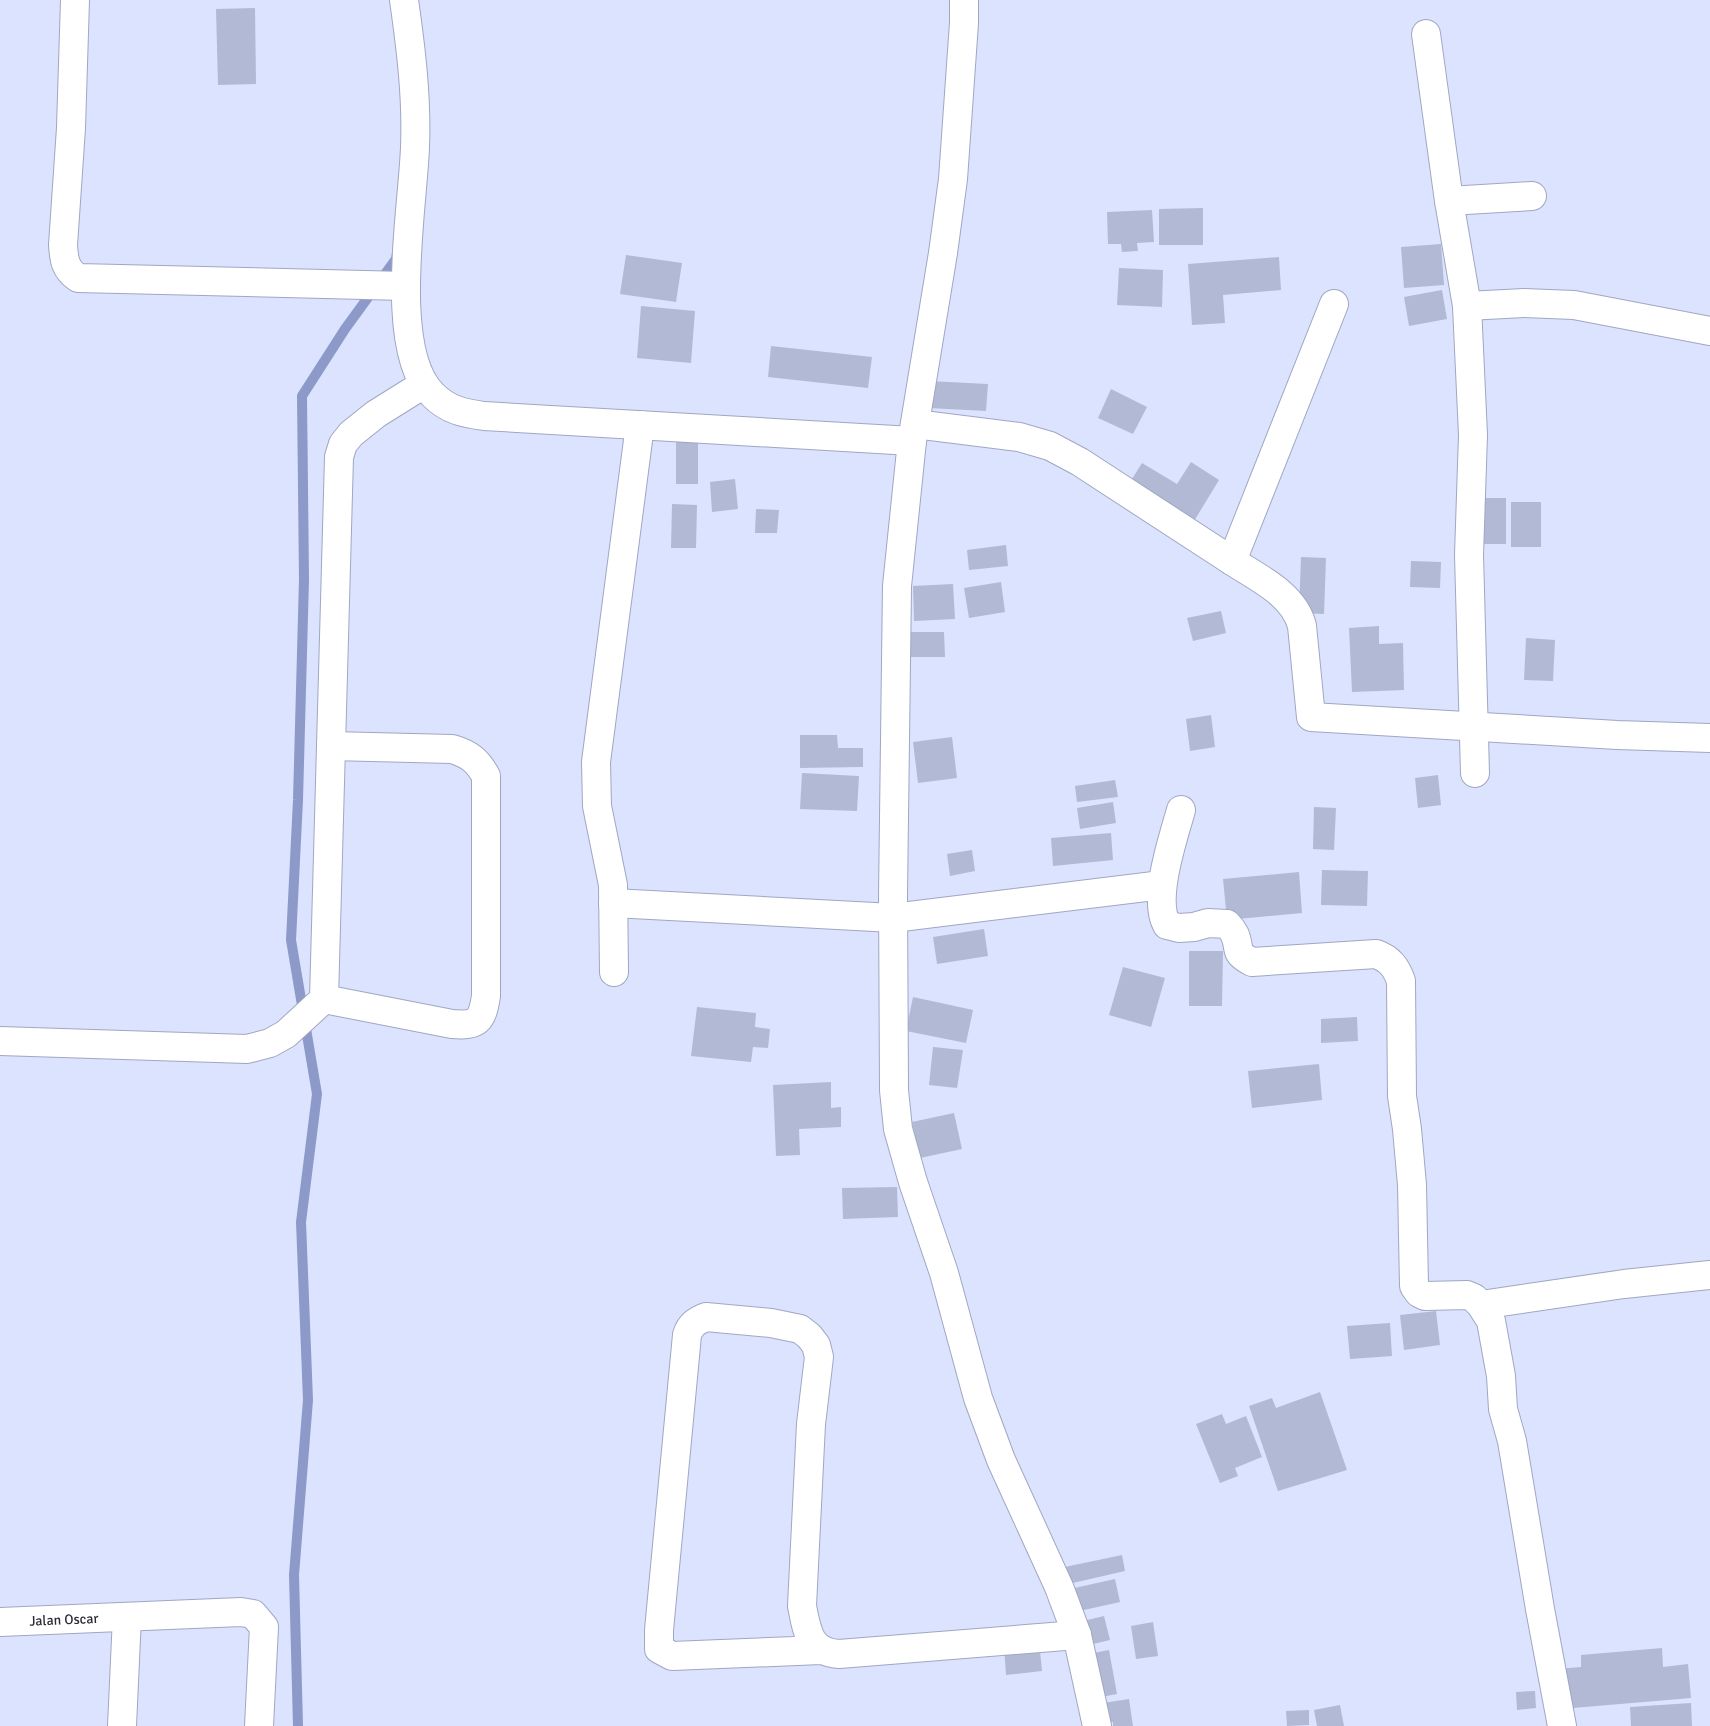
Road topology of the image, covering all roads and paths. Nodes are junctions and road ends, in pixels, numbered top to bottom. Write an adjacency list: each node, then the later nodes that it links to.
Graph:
1 (75, 0): 7 (street)
2 (404, 0): 7 (street)
3 (964, 0): 13 (street)
4 (1426, 34): 6 (street)
5 (1532, 196): 6 (street)
6 (1449, 201): 9 (street)
7 (405, 286): 11 (street)
8 (1334, 304): 14 (street)
9 (1467, 306): 10 (street); 15 (street)
10 (1710, 331)
11 (424, 384): 12 (street); 17 (street)
12 (640, 425): 13 (street); 21 (street)
13 (914, 433): 14 (street); 22 (street)
14 (1232, 561): 15 (street)
15 (1473, 727): 16 (street); 18 (street)
16 (1710, 738)
17 (331, 746): 24 (street); 24 (street)
18 (1475, 773)
19 (1180, 810): 20 (street)
20 (1162, 885): 22 (street); 27 (street)
21 (614, 903): 22 (street); 23 (street)
22 (893, 918): 30 (street)
23 (614, 972)
24 (324, 998): 25 (street)
25 (0, 1041)
26 (1710, 1275): 27 (street)
27 (1481, 1305): 35 (street)
28 (127, 1617): 29 (street, Jalan Oscar); 32 (street); 33 (street, Jalan Oscar)
29 (0, 1622)
30 (1078, 1635): 31 (street); 34 (street)
31 (821, 1650): 31 (street)
32 (122, 1726)
33 (259, 1726)
34 (1097, 1726)
35 (1562, 1726)

